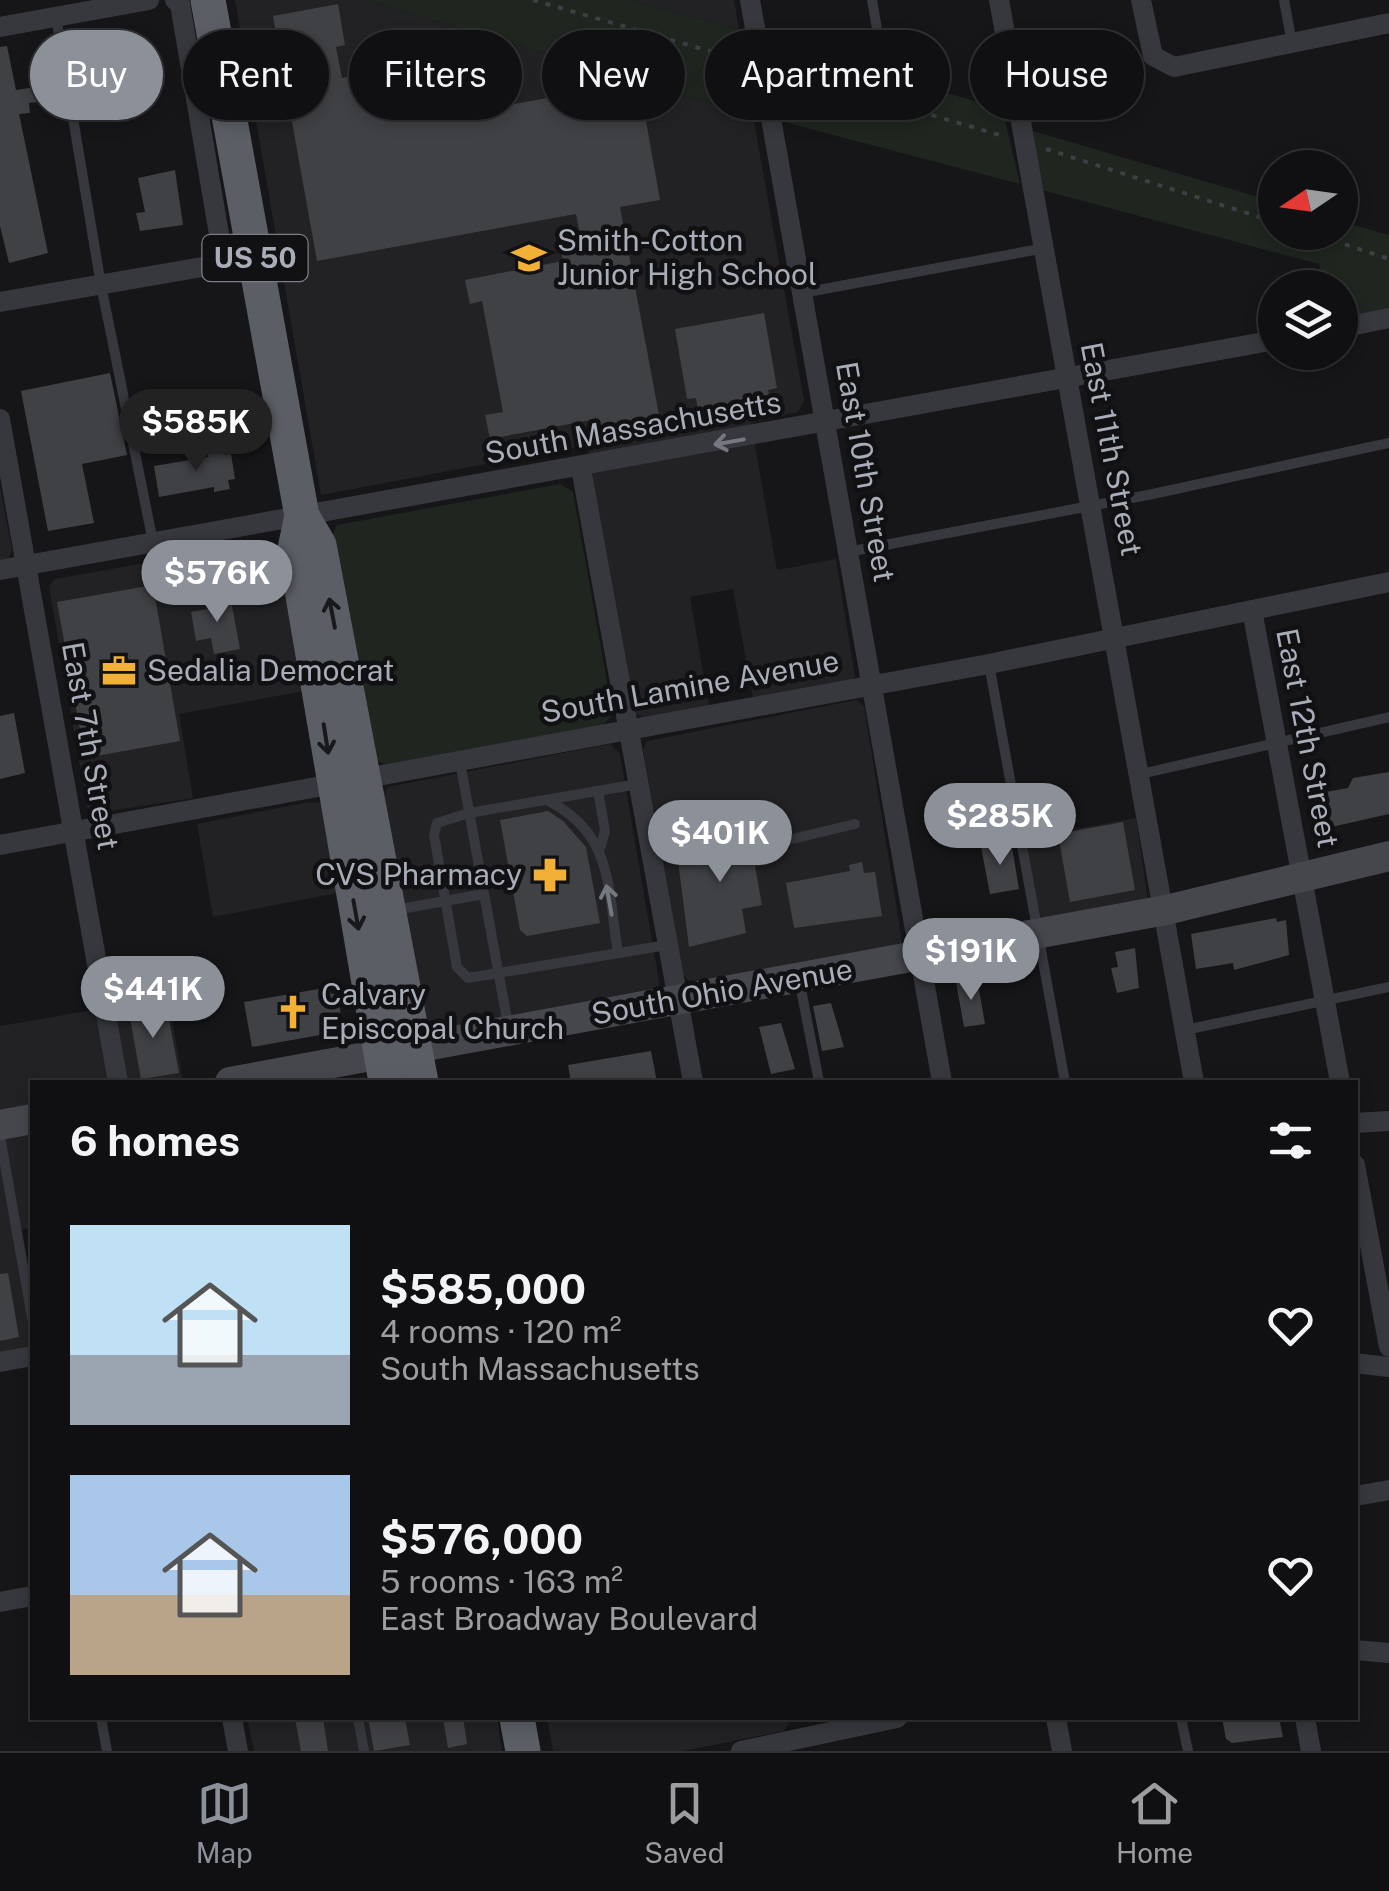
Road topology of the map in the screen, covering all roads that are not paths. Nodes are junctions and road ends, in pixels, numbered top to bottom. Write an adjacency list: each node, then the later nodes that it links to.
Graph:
1 (149, 0): 9 (street)
2 (176, 0): 15 (street)
3 (208, 0): 27 (highway, US 50)
4 (750, 0): 16 (street, East 10th Street)
5 (872, 0): 12 (lane)
6 (998, 0): 14 (street, East 11th Street)
7 (1141, 0): 13 (street)
8 (1284, 0): 13 (lane)
9 (56, 17): 11 (street); 15 (lane)
10 (1389, 23): 13 (street)
11 (0, 27)
12 (877, 30)
13 (1292, 44)
14 (1040, 248): 16 (lane); 21 (street, East 11th Street)
15 (101, 284): 17 (street); 28 (lane)
16 (802, 292): 23 (street, East 10th Street)
17 (0, 302)
18 (1389, 318): 19 (street)
19 (1358, 324)
20 (1258, 343): 21 (street, South Massachusetts)
21 (1068, 378): 23 (street, South Massachusetts); 26 (street, East 11th Street)
22 (0, 420): 30 (street, East 7th Street)
23 (825, 424): 25 (street, South Massachusetts, one-way to 25); 29 (street, East 10th Street)
24 (1389, 443): 26 (lane)
25 (582, 468): 27 (street, South Massachusetts); 38 (street)
26 (1093, 506): 29 (lane); 34 (street, East 11th Street)
27 (302, 516): 28 (street, South Massachusetts); 42 (highway, US 50)
28 (153, 542): 30 (street, South Massachusetts)
29 (848, 552): 36 (street, East 10th Street)
30 (28, 565): 31 (street, South Massachusetts); 50 (street, East 7th Street)
31 (0, 570)
32 (1389, 582): 33 (street, South Lamine Avenue)
33 (1252, 610): 34 (street, South Lamine Avenue); 39 (street, East 12th Street)
34 (1117, 638): 35 (street, South Lamine Avenue); 41 (street, East 11th Street)
35 (989, 664): 36 (street, South Lamine Avenue); 60 (lane)
36 (872, 684): 38 (street, South Lamine Avenue); 63 (street, East 10th Street)
37 (1389, 717): 39 (lane)
38 (627, 729): 40 (street, South Lamine Avenue); 43 (street)
39 (1277, 743): 41 (lane); 55 (street, East 12th Street)
40 (460, 760): 42 (street, South Lamine Avenue); 47 (lane)
41 (1141, 774): 58 (street, East 11th Street)
42 (349, 781): 50 (street, South Lamine Avenue); 59 (highway, US 50); 71 (highway, US 50, one-way to 71)
43 (638, 784): 44 (lane); 61 (street)
44 (598, 791): 45 (lane); 53 (lane)
45 (546, 800): 47 (lane); 53 (lane)
46 (766, 812): 48 (lane)
47 (469, 813): 56 (lane); 57 (lane)
48 (692, 824)
49 (855, 824): 51 (lane)
50 (74, 831): 52 (street, South Lamine Avenue); 72 (street, East 7th Street)
51 (771, 844)
52 (0, 845)
53 (600, 848): 62 (lane, one-way to 53)
54 (1389, 856): 55 (main road, South Ohio Avenue)
55 (1302, 877): 58 (main road, South Ohio Avenue); 68 (street, East 12th Street)
56 (484, 894): 57 (lane); 64 (lane)
57 (446, 901): 59 (lane); 64 (lane)
58 (1166, 910): 60 (main road, South Ohio Avenue); 69 (street, East 11th Street)
59 (389, 912): 71 (highway, US 50)
60 (1037, 934): 63 (main road, South Ohio Avenue); 77 (lane)
61 (668, 945): 62 (lane); 67 (street)
62 (618, 953): 64 (lane)
63 (920, 955): 65 (main road, South Ohio Avenue); 76 (street, East 10th Street)
64 (498, 973): 70 (lane)
65 (799, 978): 67 (main road, South Ohio Avenue); 75 (lane)
66 (1389, 987): 68 (lane)
67 (678, 1000): 70 (main road, South Ohio Avenue); 74 (street)
68 (1325, 1000): 69 (lane); 79 (street, East 12th Street)
69 (1184, 1030): 78 (street, East 11th Street)
70 (509, 1031): 71 (main road, South Ohio Avenue)
71 (401, 1067): 73 (main road, South Ohio Avenue)
72 (118, 1080)
73 (263, 1080)
74 (692, 1080)
75 (819, 1080)
76 (942, 1080)
77 (1064, 1080)
78 (1194, 1080)
79 (1340, 1080)
80 (30, 1119): 83 (main road)
81 (1389, 1122): 82 (street)
82 (1358, 1124)
83 (0, 1125)
84 (0, 1136): 87 (lane)
85 (1358, 1176): 86 (street)
86 (1381, 1258): 88 (street)
87 (30, 1307)
88 (1389, 1347)
89 (30, 1356): 90 (street)
90 (0, 1362)
91 (1358, 1363): 92 (street)
92 (1389, 1368)
93 (1389, 1490): 94 (street)
94 (1358, 1495)
95 (30, 1596): 96 (street)
96 (0, 1602)
97 (1358, 1650): 98 (street)
98 (1389, 1653)
99 (101, 1720): 108 (lane)
100 (232, 1720): 109 (street)
101 (358, 1720): 110 (lane)
102 (518, 1720): 111 (highway)
103 (887, 1720): 107 (street)
104 (1056, 1720): 113 (street)
105 (1181, 1720): 114 (lane)
106 (1305, 1720): 115 (street)
107 (810, 1735): 112 (street)
108 (107, 1751)
109 (238, 1751)
110 (364, 1751)
111 (524, 1751)
112 (741, 1751)
113 (1062, 1751)
114 (1188, 1751)
115 (1311, 1751)

